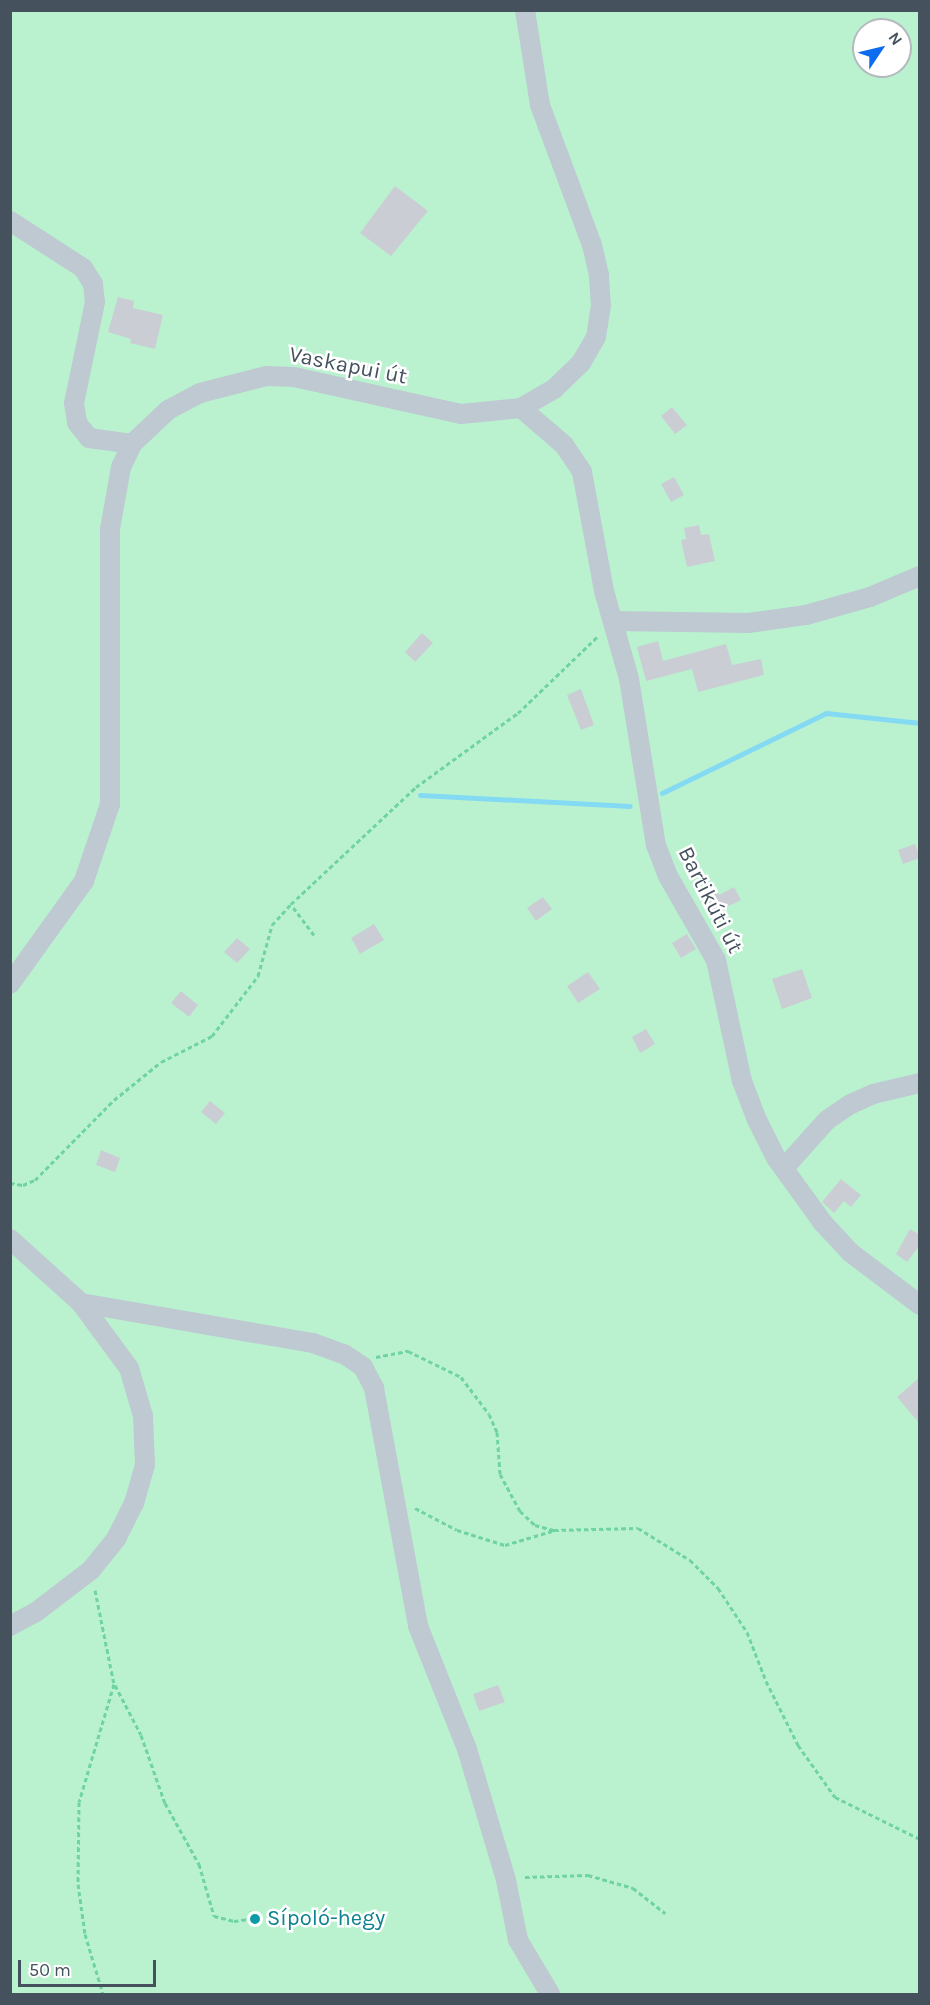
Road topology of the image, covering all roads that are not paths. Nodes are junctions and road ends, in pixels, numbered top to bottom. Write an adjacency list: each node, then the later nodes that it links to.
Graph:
1 (525, 10): 3 (street, Vaskapui út)
2 (10, 221): 4 (street)
3 (521, 408): 4 (street, Vaskapui út); 6 (street, Bartikúti út)
4 (132, 444): 7 (street, Vaskapui út)
5 (920, 576): 6 (street)
6 (613, 621): 9 (street, Bartikúti út)
7 (10, 984)
8 (920, 1083): 9 (street)
9 (784, 1168): 12 (street, Bartikúti út)
10 (10, 1239): 11 (street)
11 (81, 1303): 13 (street); 14 (street)
12 (920, 1305)
13 (10, 1626)
14 (550, 1995)

